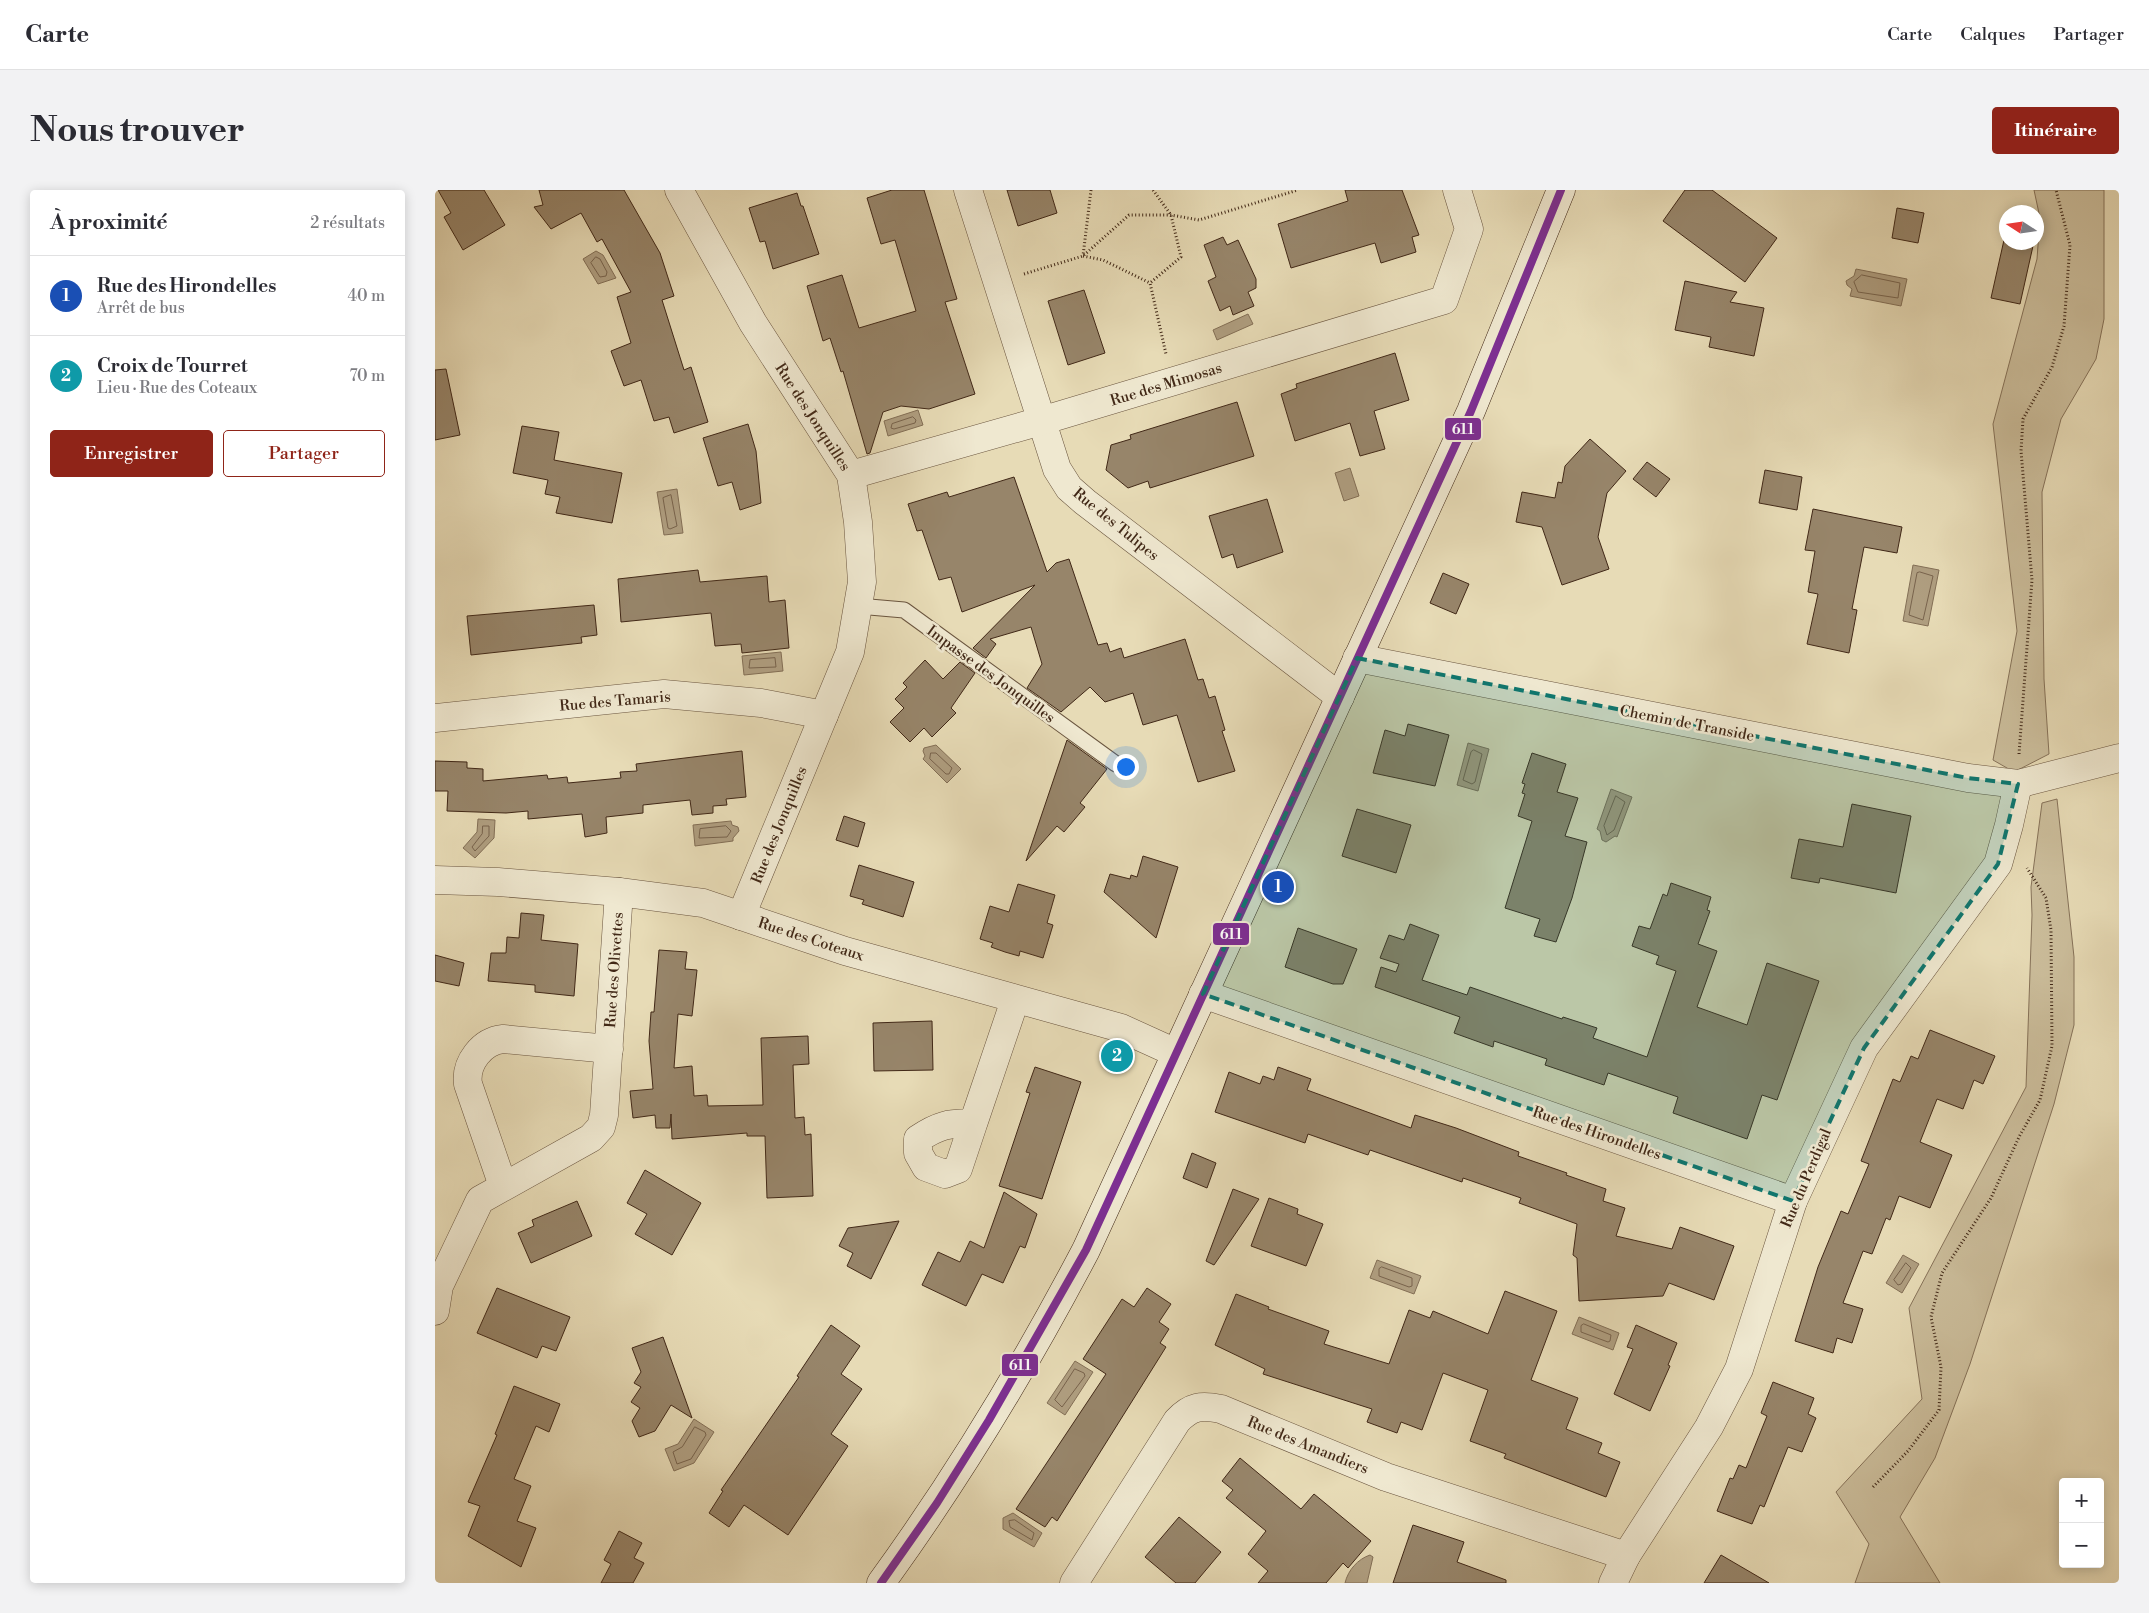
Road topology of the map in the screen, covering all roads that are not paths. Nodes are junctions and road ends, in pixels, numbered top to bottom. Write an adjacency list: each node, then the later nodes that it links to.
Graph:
1 (679, 190): 6 (street, Rue des Jonquilles)
2 (968, 190): 5 (street, Rue des Tulipes)
3 (1457, 190): 5 (street, Rue des Mimosas)
4 (1561, 190): 8 (street)
5 (1041, 421): 6 (street, Rue des Mimosas); 9 (street, Rue des Tulipes)
6 (851, 475): 7 (street, Rue des Jonquilles)
7 (858, 606): 10 (street, Rue des Jonquilles); 13 (lane, Impasse des Jonquilles)
8 (1357, 658): 9 (street); 14 (street, Chemin de Transide)
9 (1340, 697): 18 (street)
10 (824, 715): 11 (street, Rue des Tamaris); 17 (street, Rue des Jonquilles)
11 (435, 718)
12 (2119, 758): 14 (street)
13 (1116, 764)
14 (2017, 784): 24 (street, Rue du Perdigal)
15 (435, 880): 16 (street, Rue des Coteaux)
16 (619, 892): 17 (street, Rue des Coteaux); 20 (street, Rue des Olivettes)
17 (741, 916): 19 (street, Rue des Coteaux)
18 (1203, 994): 21 (street); 24 (street, Rue des Hirondelles)
19 (1015, 1000): 21 (street, Rue des Coteaux); 22 (street)
20 (609, 1049): 23 (street, Rue des Olivettes); 23 (street, Rue des Olivettes)
21 (1176, 1053): 27 (street)
22 (973, 1124)
23 (503, 1186): 25 (street, Rue des Olivettes)
24 (1793, 1202): 26 (street, Rue du Perdigal)
25 (435, 1311)
26 (1626, 1556): 28 (street, Rue des Amandiers); 29 (street, Rue du Perdigal)
27 (881, 1583)
28 (1074, 1583)
29 (1613, 1583)

